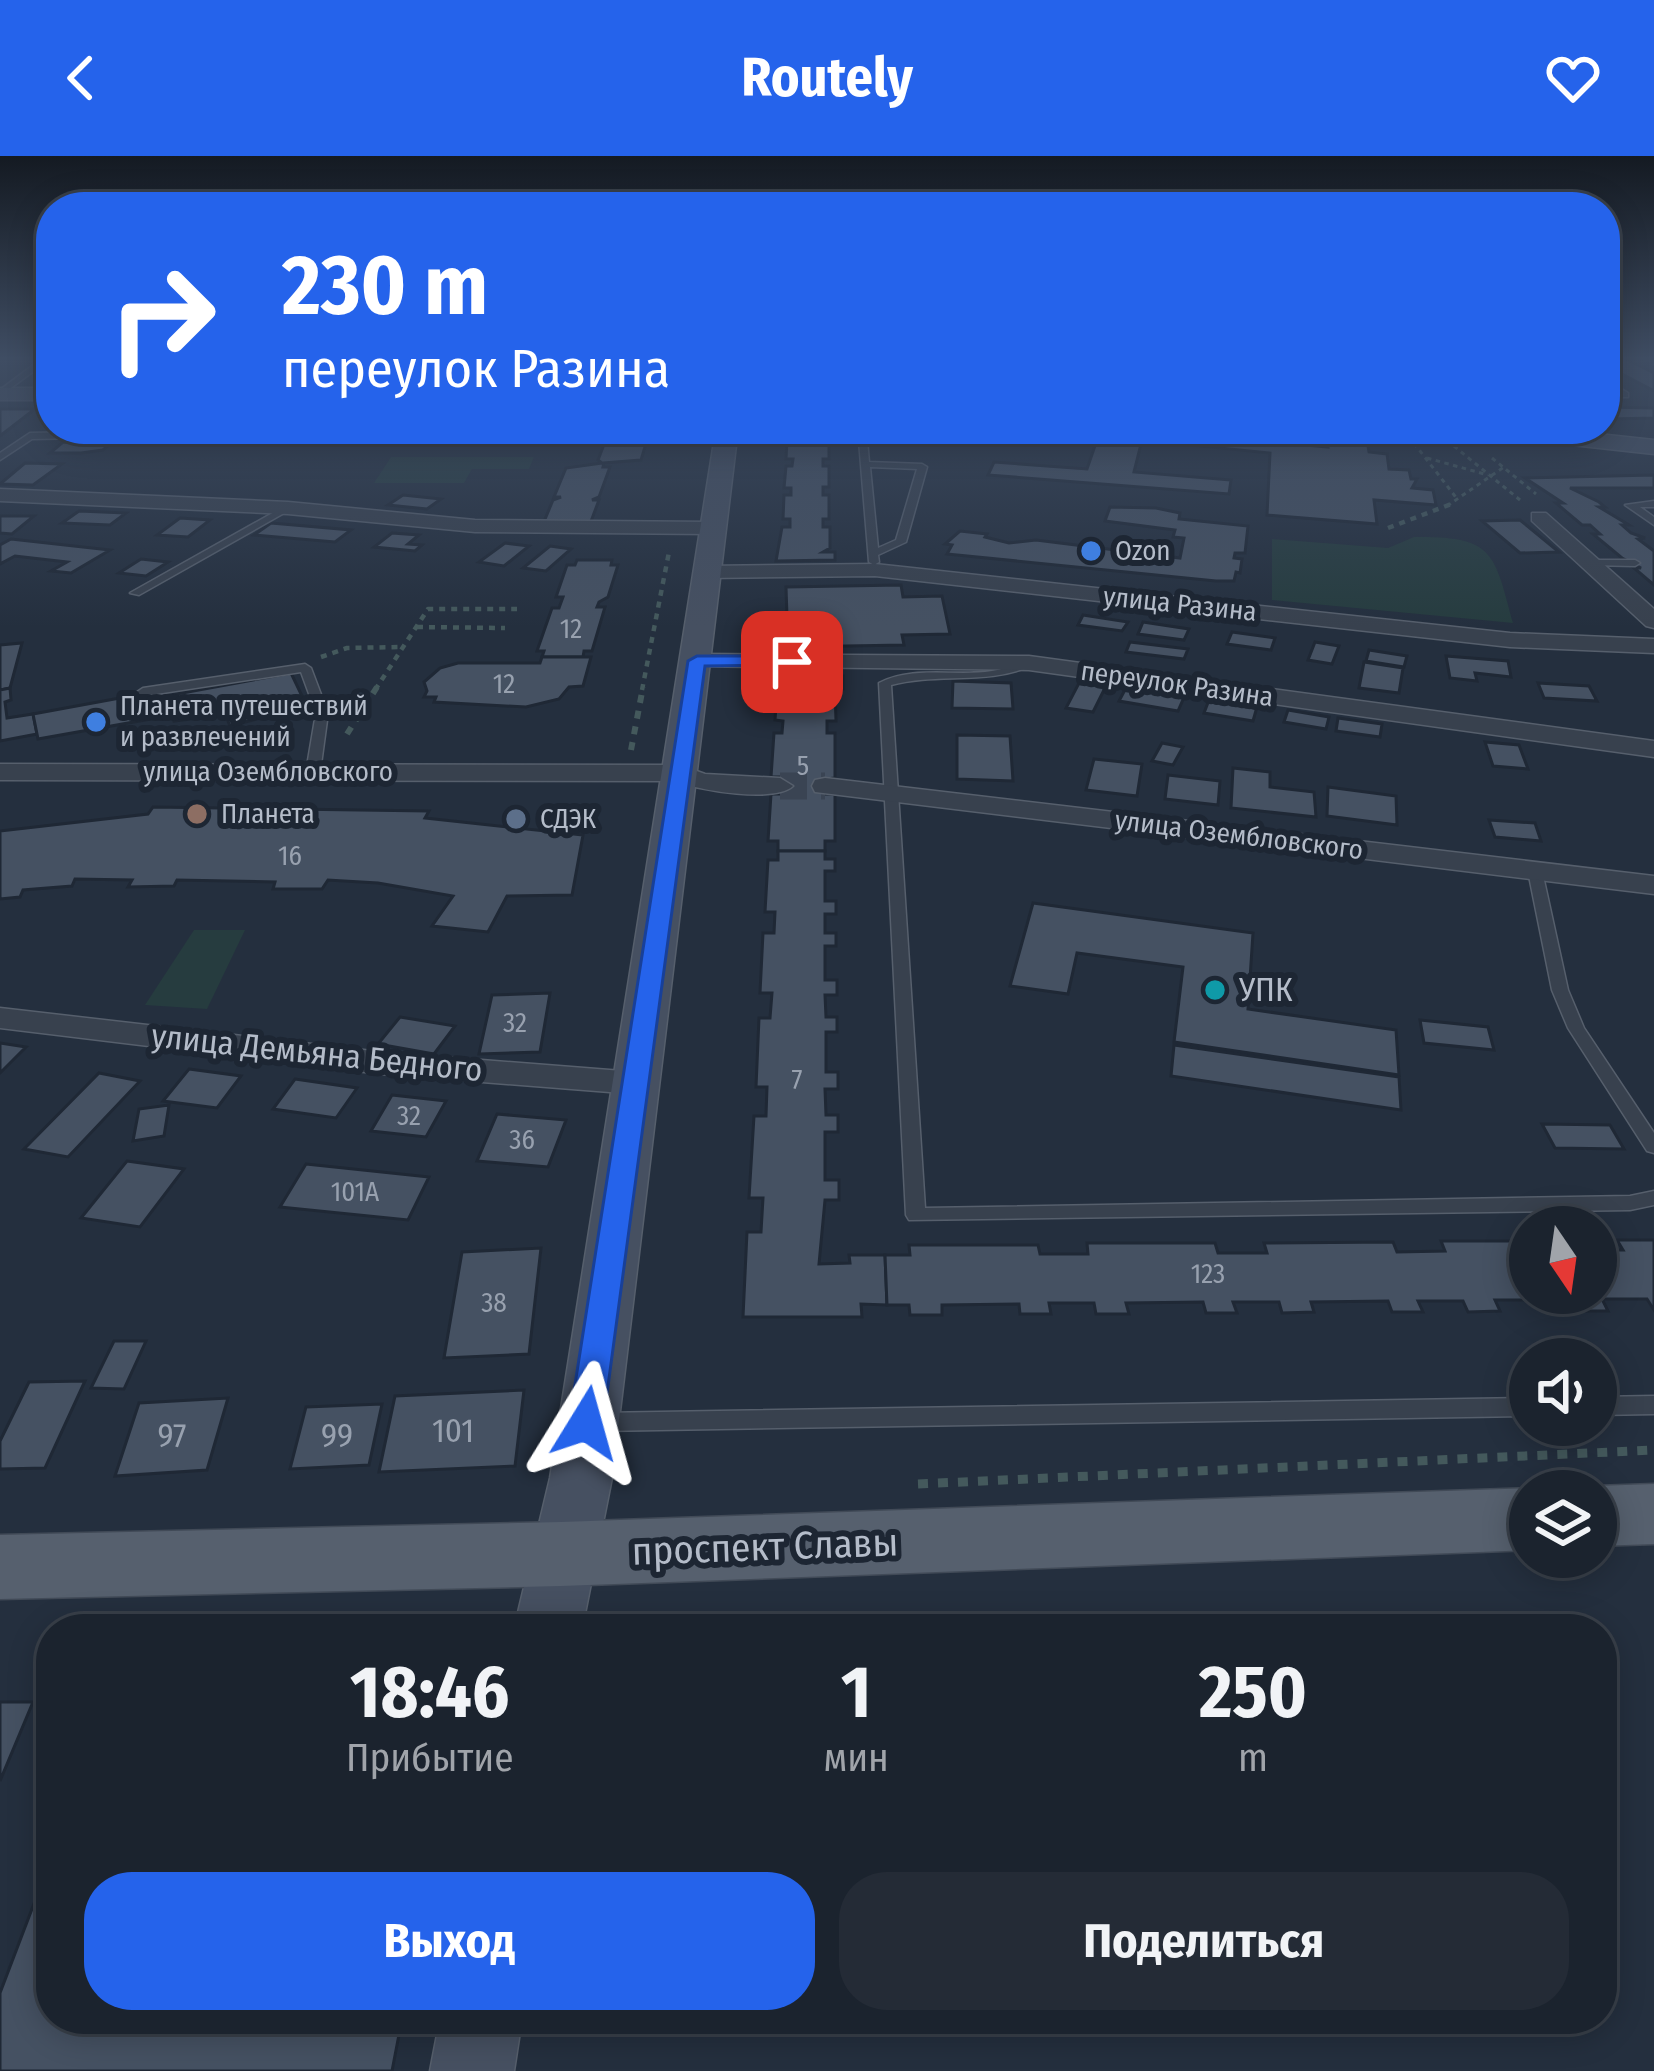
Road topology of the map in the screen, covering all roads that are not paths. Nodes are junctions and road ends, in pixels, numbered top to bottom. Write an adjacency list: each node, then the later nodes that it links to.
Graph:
1 (722, 448): 9 (street)
2 (864, 448): 3 (lane)
3 (865, 464): 10 (lane); 10 (lane)
4 (0, 495): 6 (street, улица Разина)
5 (1654, 504): 8 (lane)
6 (288, 508): 9 (street, улица Разина); 13 (lane)
7 (1544, 510): 11 (street)
8 (1654, 522)
9 (697, 543): 10 (street, улица Разина); 16 (street)
10 (874, 561): 15 (street, улица Разина)
11 (1592, 563): 12 (lane); 14 (street)
12 (1635, 563)
13 (135, 593)
14 (1654, 621)
15 (1654, 646)
16 (697, 661): 17 (street, переулок Разина); 22 (street)
17 (1029, 663): 19 (street, переулок Разина); 25 (lane)
18 (143, 692): 20 (lane)
19 (1654, 749)
20 (318, 771): 21 (street, улица Озембловского); 22 (street, улица Озембловского)
21 (0, 772)
22 (680, 773): 23 (street, улица Озембловского); 29 (street)
23 (780, 785)
24 (825, 786): 25 (street, улица Озембловского)
25 (892, 790): 26 (street, улица Озембловского); 31 (lane)
26 (1535, 871): 27 (street, улица Озембловского); 30 (lane)
27 (1654, 885)
28 (0, 1018): 29 (street, улица Демьяна Бедного)
29 (635, 1083): 35 (street)
30 (1654, 1147)
31 (1654, 1198)
32 (1654, 1405): 33 (lane)
33 (1617, 1406)
34 (1509, 1407): 35 (lane)
35 (586, 1423): 39 (street)
36 (1654, 1514): 37 (main road)
37 (1617, 1515)
38 (1509, 1520): 39 (main road, проспект Славы)
39 (561, 1554): 40 (main road, проспект Славы); 41 (street)
40 (0, 1567)
41 (551, 1614)
42 (478, 2034): 43 (street)
43 (472, 2071)

